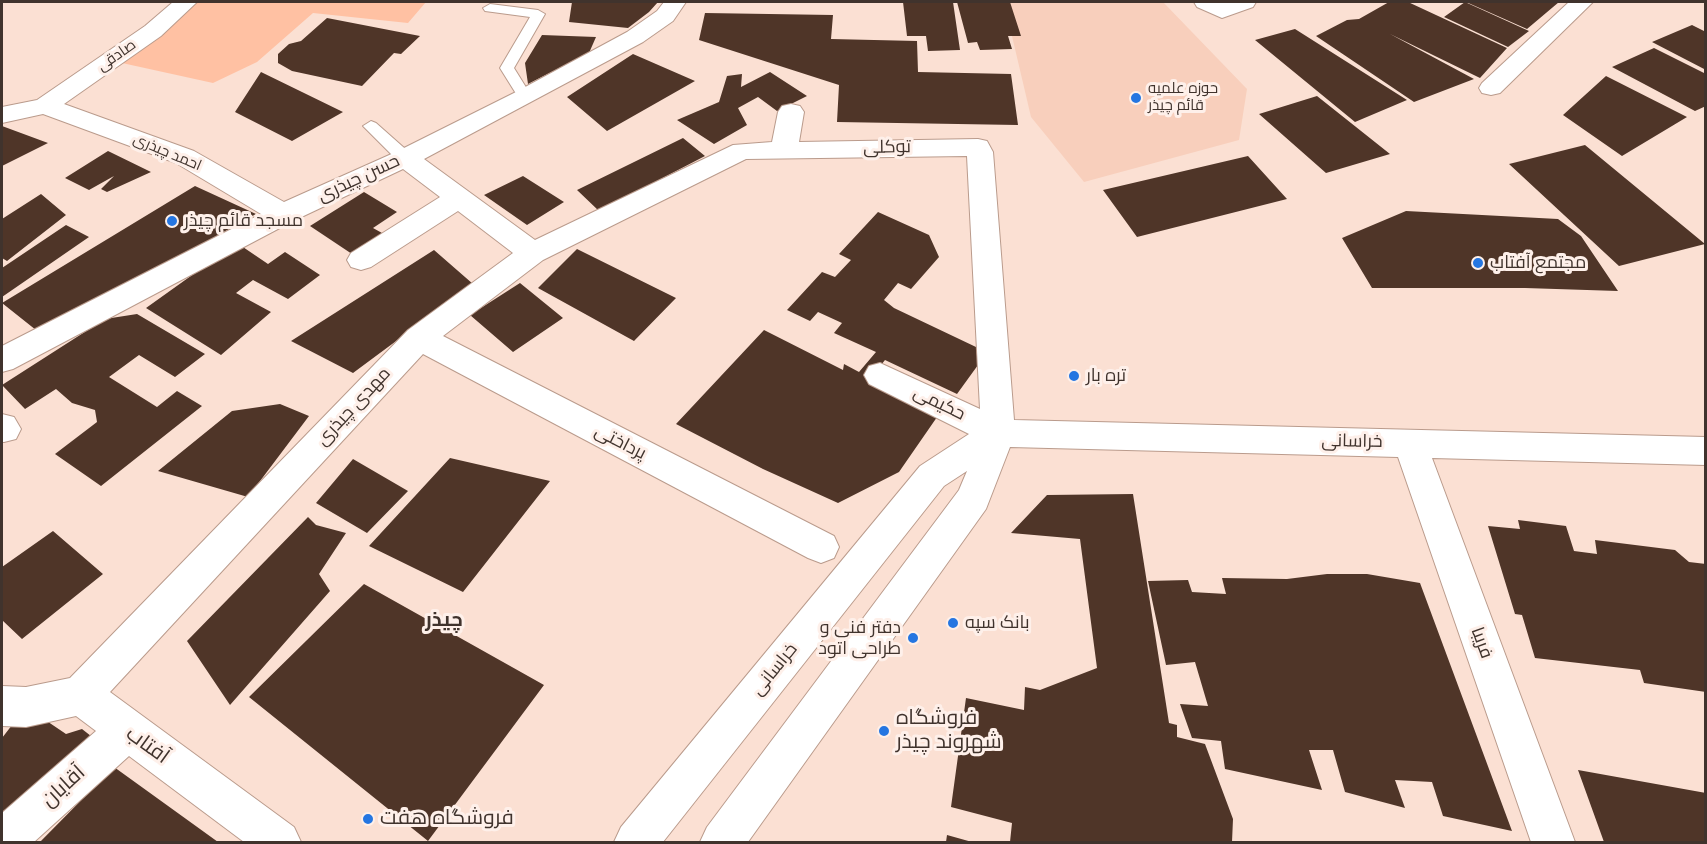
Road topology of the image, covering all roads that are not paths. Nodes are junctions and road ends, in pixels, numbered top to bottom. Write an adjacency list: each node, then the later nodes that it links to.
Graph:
1 (186, 2): 9 (street, صادقی)
2 (675, 2): 8 (street, حسن چیذری)
3 (1205, 2): 4 (street)
4 (1245, 2)
5 (1582, 2): 7 (street)
6 (490, 8): 8 (lane)
7 (1491, 88)
8 (525, 97): 14 (street, حسن چیذری)
9 (45, 106): 11 (street); 16 (street, احمد چیذری)
10 (791, 112): 13 (street)
11 (2, 115)
12 (371, 126): 14 (lane)
13 (784, 150): 17 (street, توکلی); 22 (street, توکلی)
14 (405, 158): 15 (street); 16 (street, حسن چیذری)
15 (459, 198): 17 (street); 18 (street)
16 (283, 214): 20 (street, حسن چیذری)
17 (533, 254): 19 (street, مهدی چیذری)
18 (361, 260)
19 (419, 338): 25 (street, پرداختی); 26 (street, مهدی چیذری)
20 (2, 360)
21 (880, 375): 22 (street, حکیمی)
22 (998, 433): 23 (street, خراسانی); 29 (street); 32 (street, خراسانی)
23 (1410, 443): 24 (street, خراسانی); 35 (street, فریبا)
24 (1706, 451)
25 (821, 547)
26 (81, 695): 27 (street); 28 (street, آفتاب)
27 (2, 706)
28 (126, 731): 30 (street, آقایان); 31 (street, آفتاب)
29 (758, 791): 33 (street); 34 (street)
30 (2, 843)
31 (279, 843)
32 (636, 843)
33 (722, 843)
34 (746, 843)
35 (1553, 843)

